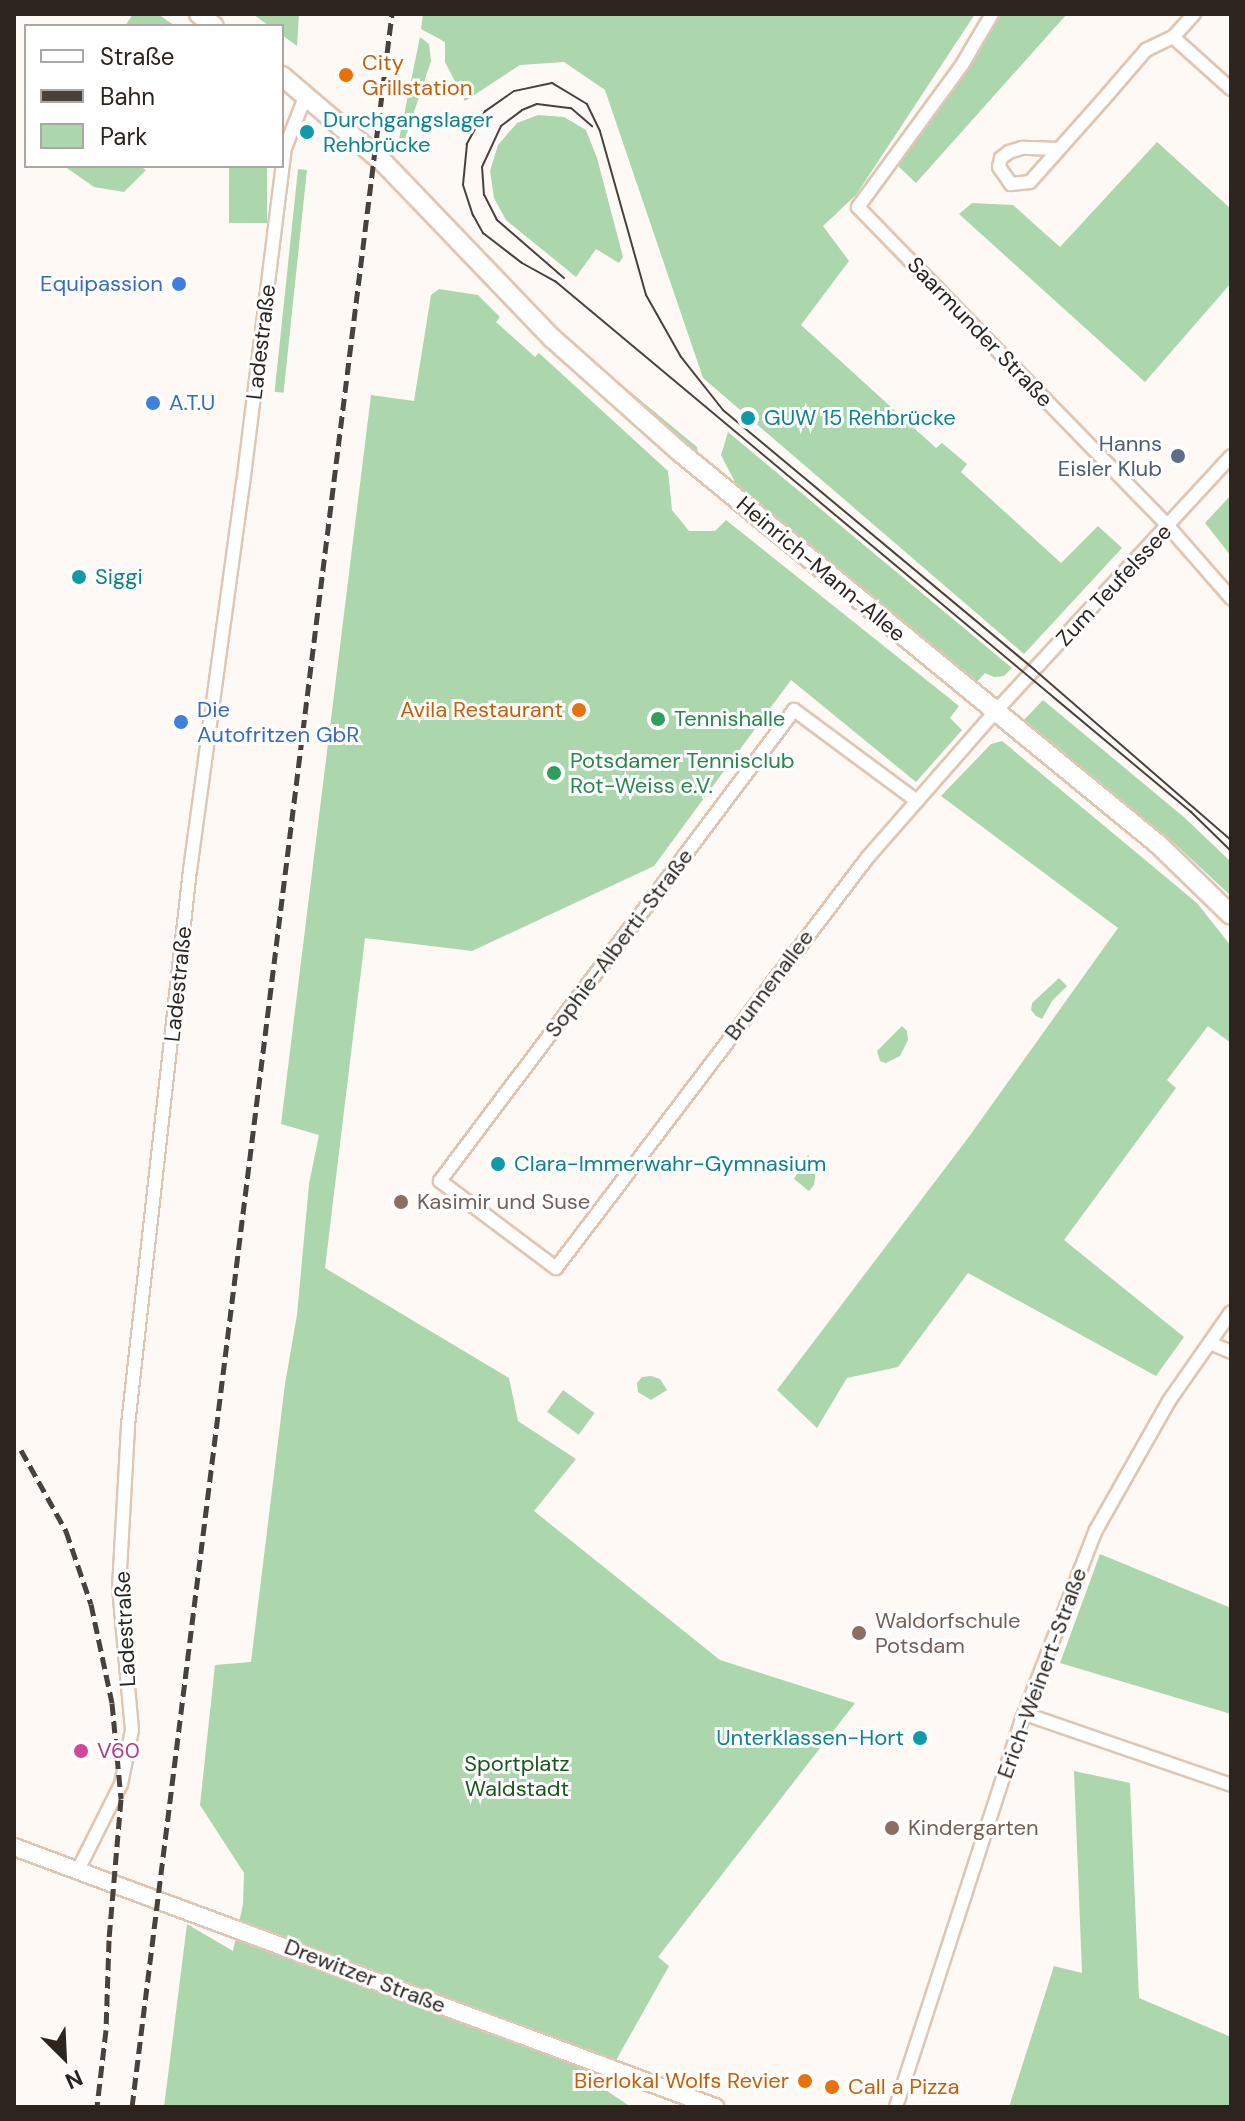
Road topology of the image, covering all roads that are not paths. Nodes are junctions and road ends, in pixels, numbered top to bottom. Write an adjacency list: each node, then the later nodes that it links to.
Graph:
1 (992, 14): 11 (street, Saarmunder Straße)
2 (1194, 14): 3 (street)
3 (1173, 37): 5 (street); 7 (street)
4 (284, 78): 6 (main road, Heinrich-Mann-Allee)
5 (1231, 89)
6 (306, 95): 8 (street, Ladestraße); 13 (main road, Heinrich-Mann-Allee)
7 (1059, 149): 7 (street)
8 (284, 156)
9 (282, 168): 23 (street, Ladestraße)
10 (1231, 456): 11 (street, Zum Teufelssee)
11 (1168, 526): 12 (street, Saarmunder Straße); 13 (street, Zum Teufelssee)
12 (1231, 598)
13 (995, 712): 14 (street, Brunnenallee); 15 (main road, Heinrich-Mann-Allee)
14 (917, 801): 16 (street, Brunnenallee); 16 (street, Sophie-Alberti-Straße)
15 (1231, 915)
16 (556, 1268)
17 (1231, 1312): 18 (street, Erich-Weinert-Straße)
18 (1210, 1343): 19 (street); 20 (street, Erich-Weinert-Straße)
19 (1231, 1352)
20 (1025, 1714): 21 (street); 25 (street, Erich-Weinert-Straße)
21 (1231, 1785)
22 (14, 1847): 23 (street, Drewitzer Straße)
23 (78, 1870): 24 (street, Drewitzer Straße)
24 (715, 2107)
25 (896, 2107)

